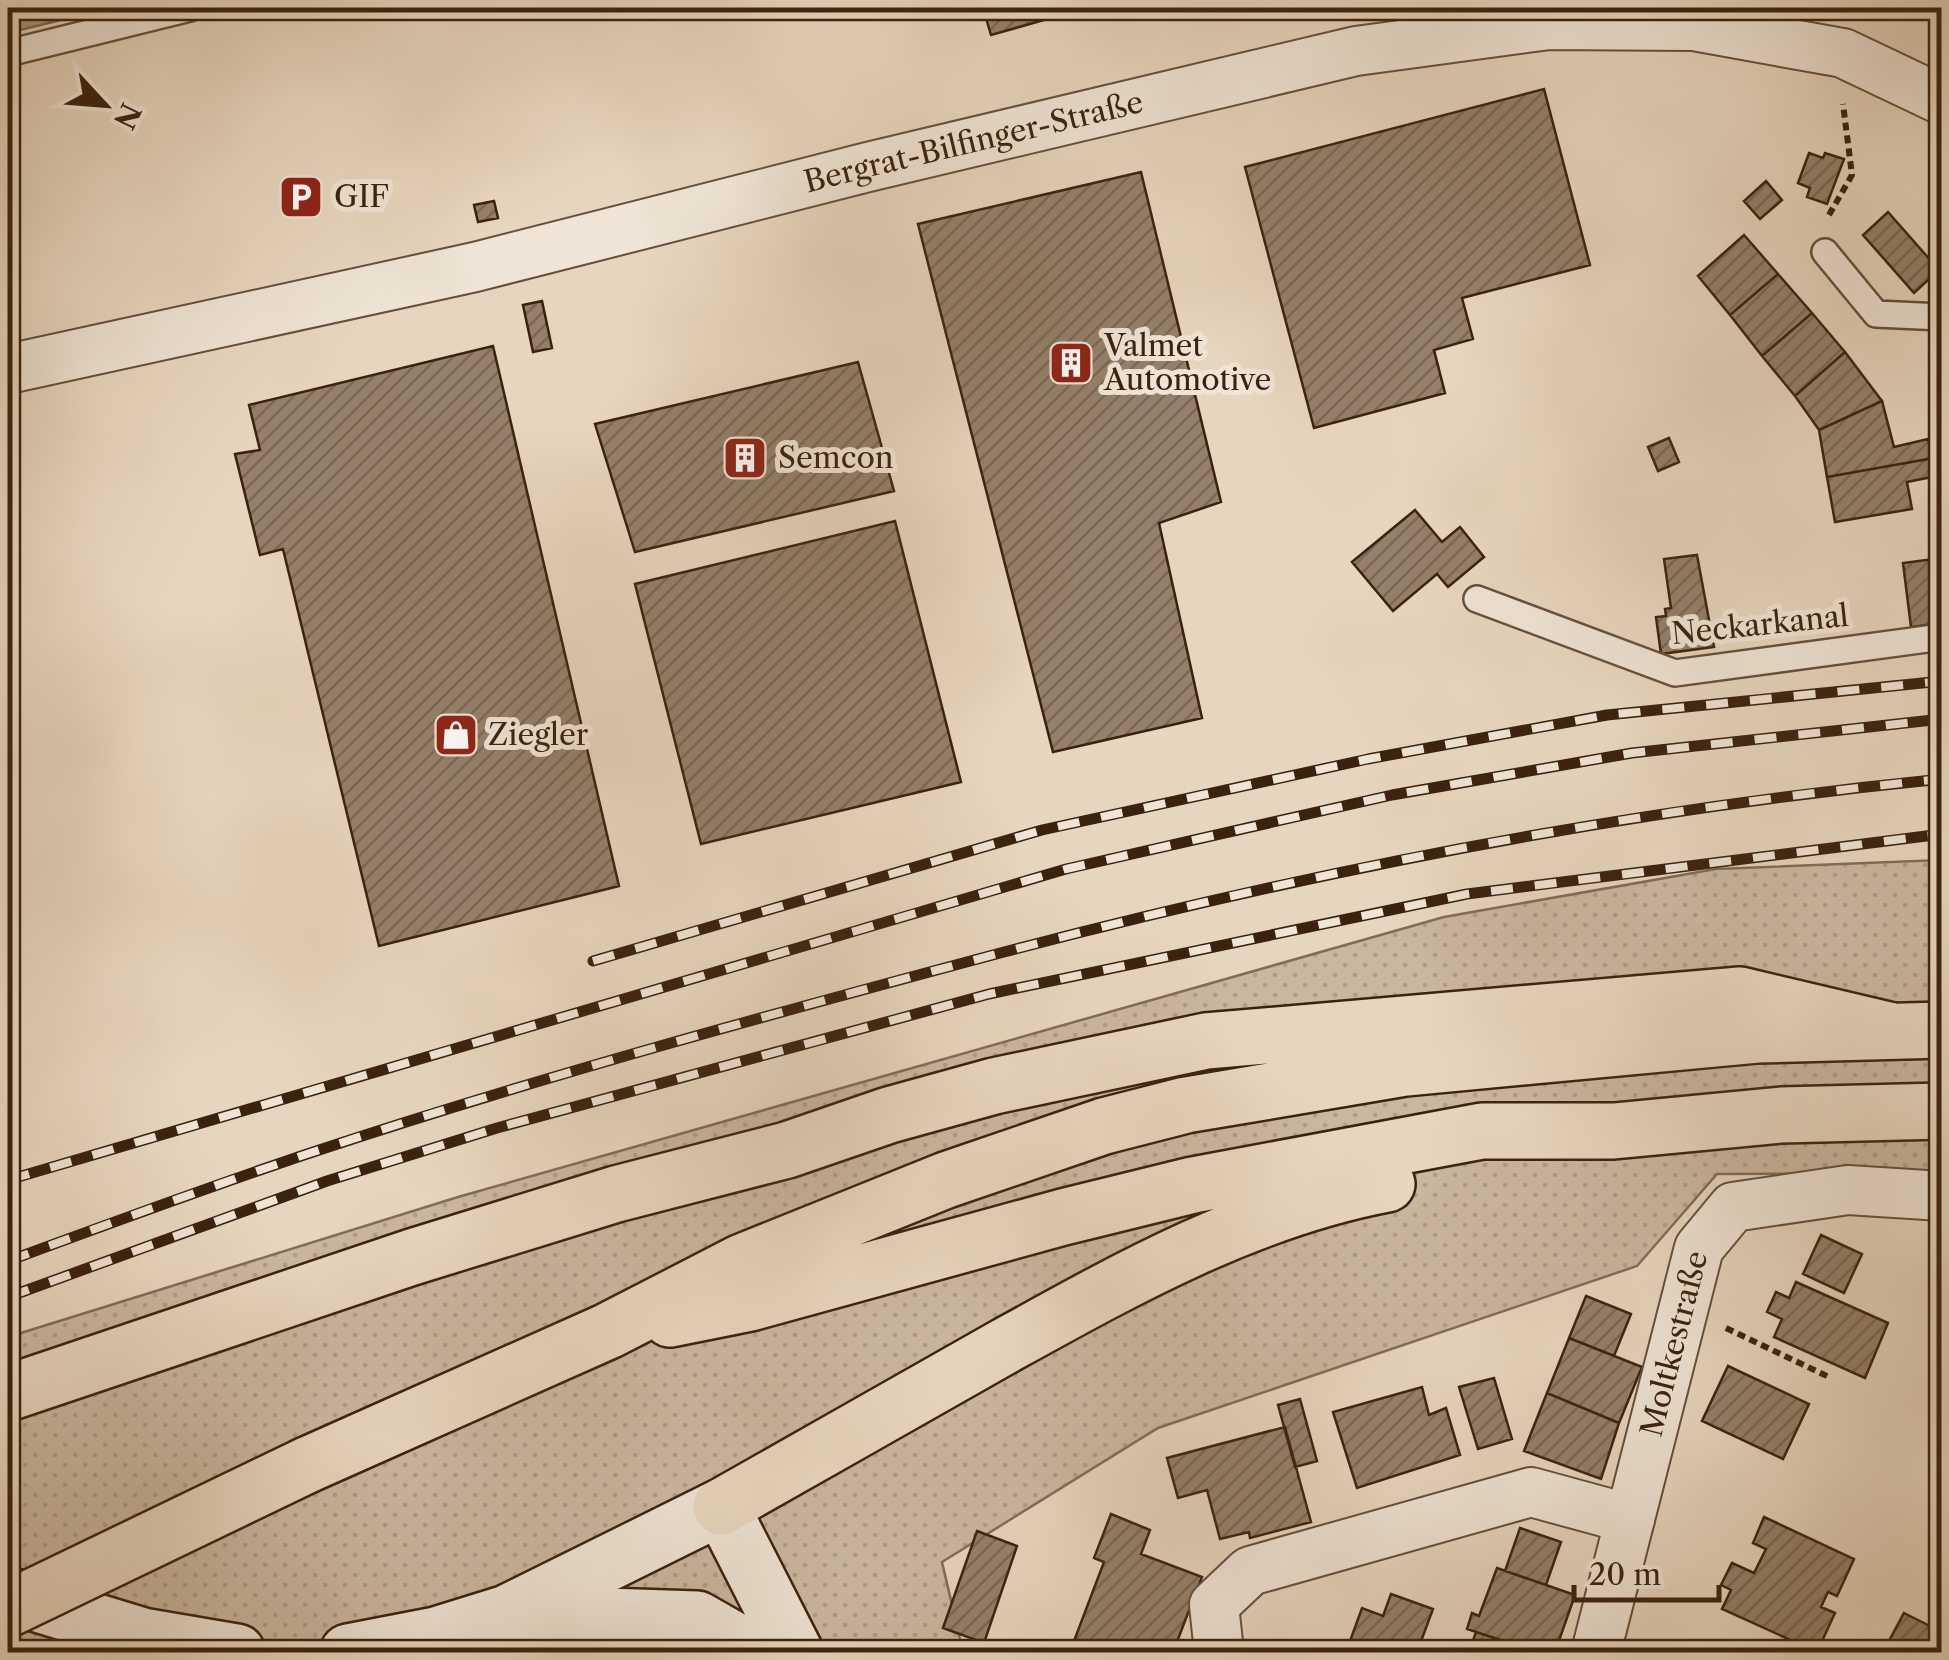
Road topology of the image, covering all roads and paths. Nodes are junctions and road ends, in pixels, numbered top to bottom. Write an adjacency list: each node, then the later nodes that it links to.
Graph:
1 (190, 8): 3 (lane)
2 (1411, 25): 4 (street, Bergrat-Bilfinger-Straße); 8 (street, Bergrat-Bilfinger-Straße)
3 (8, 53)
4 (1843, 53): 5 (street, Bergrat-Bilfinger-Straße); 6 (path)
5 (1942, 100)
6 (1826, 252): 7 (lane)
7 (1942, 317)
8 (8, 369)
9 (1477, 599): 10 (lane, Neckarkanal)
10 (1942, 637)
11 (1915, 1030): 16 (highway); 18 (highway)
12 (1942, 1112): 13 (highway)
13 (1614, 1131): 16 (highway); 19 (highway)
14 (1942, 1196): 15 (street, Moltkestraße)
15 (1684, 1308): 17 (path); 20 (street, Moltkestraße)
16 (608, 1331): 22 (highway, bridge)
17 (1831, 1378)
18 (8, 1393)
19 (721, 1507): 23 (main road); 27 (main road)
20 (1630, 1519): 28 (street); 29 (street, Moltkestraße)
21 (8, 1596): 24 (main road)
22 (8, 1610)
23 (507, 1613): 25 (main road); 26 (main road)
24 (237, 1652)
25 (348, 1652)
26 (755, 1652)
27 (795, 1652)
28 (1219, 1652)
29 (1596, 1652)

